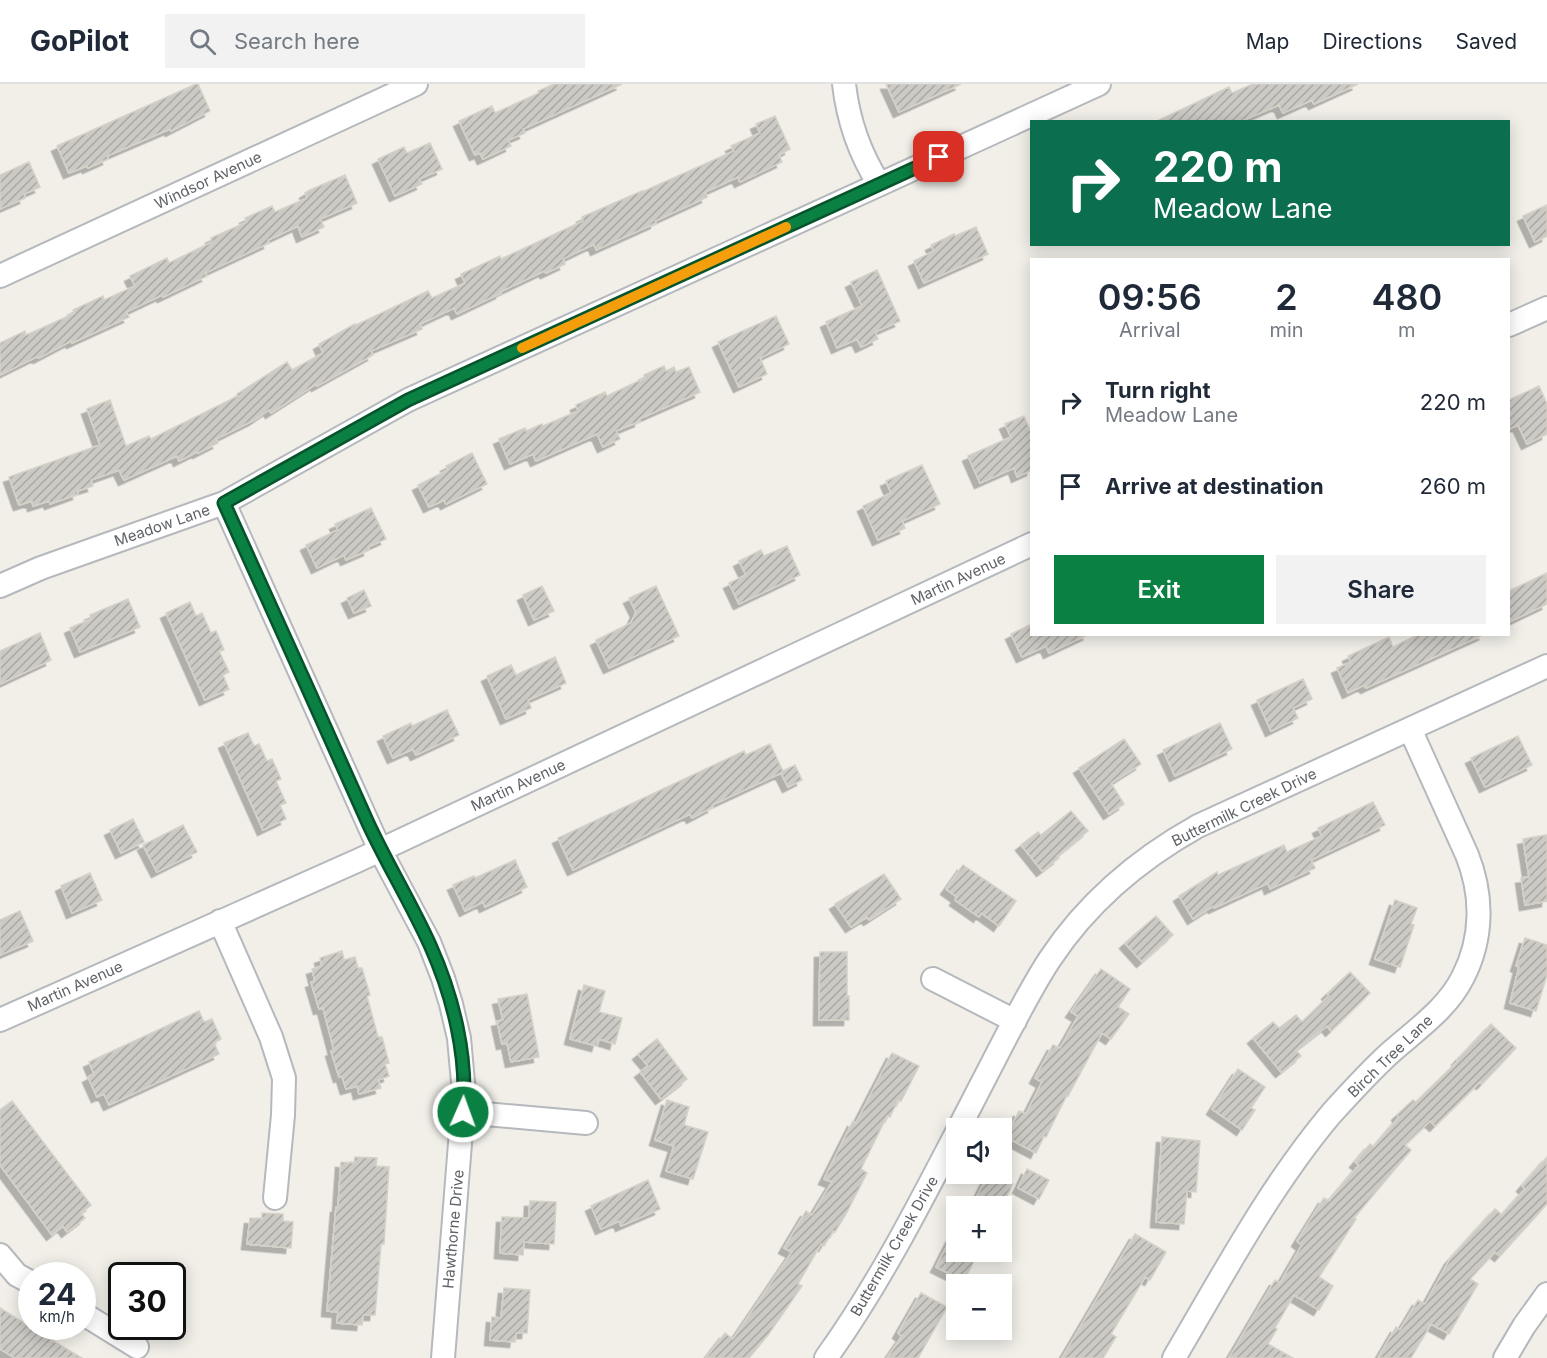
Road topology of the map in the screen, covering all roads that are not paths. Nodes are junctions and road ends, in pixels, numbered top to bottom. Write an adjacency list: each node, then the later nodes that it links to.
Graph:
1 (416, 84): 4 (street, Windsor Avenue)
2 (844, 84): 5 (street)
3 (1099, 84): 5 (street, Meadow Lane)
4 (386, 90): 6 (street, Windsor Avenue)
5 (879, 184): 9 (street, Meadow Lane)
6 (0, 276)
7 (1547, 308): 8 (street)
8 (1510, 325)
9 (224, 503): 11 (street, Meadow Lane); 14 (street, Hawthorne Drive)
10 (1030, 545): 14 (street, Martin Avenue)
11 (0, 586)
12 (1547, 666): 13 (street, Buttermilk Creek Drive)
13 (1410, 729): 18 (street, Buttermilk Creek Drive); 31 (street, Birch Tree Lane)
14 (380, 850): 15 (street, Martin Avenue); 19 (street, Hawthorne Drive)
15 (220, 921): 17 (street, Martin Avenue); 23 (street)
16 (933, 979): 18 (street)
17 (0, 1020)
18 (1015, 1021): 20 (street, Buttermilk Creek Drive)
19 (463, 1112): 21 (street); 29 (street, Hawthorne Drive)
20 (964, 1118)
21 (586, 1123)
22 (946, 1153): 30 (street, Buttermilk Creek Drive)
23 (275, 1198)
24 (0, 1255): 25 (street)
25 (18, 1276)
26 (1547, 1294): 32 (street)
27 (96, 1322): 28 (street)
28 (137, 1347)
29 (442, 1358)
30 (826, 1358)
31 (1174, 1358)
32 (1505, 1358)

